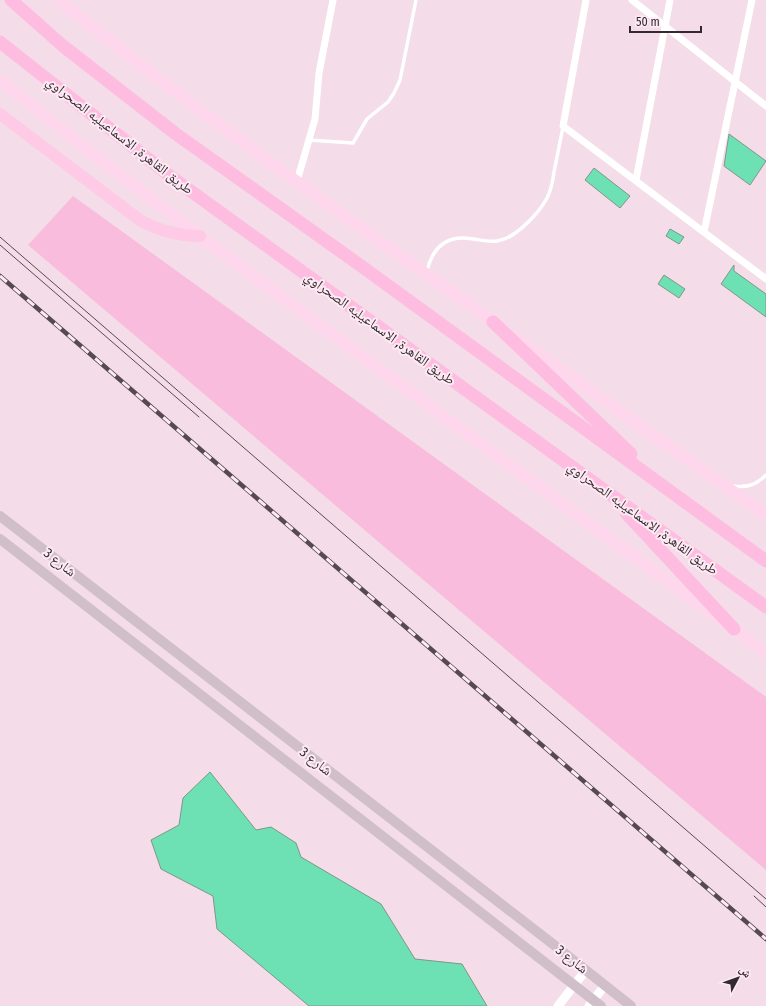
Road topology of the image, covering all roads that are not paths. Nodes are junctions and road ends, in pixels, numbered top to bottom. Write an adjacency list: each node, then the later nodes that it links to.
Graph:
1 (11, 0): 26 (highway)
2 (60, 0): 18 (main road)
3 (333, 0): 16 (street)
4 (416, 0): 16 (lane)
5 (586, 0): 15 (street)
6 (632, 0): 9 (street)
7 (670, 0): 9 (street)
8 (752, 0): 12 (street)
9 (665, 26): 12 (street); 17 (street)
10 (0, 42): 27 (highway, طريق القاهرة, الاسماعيليه الصحراوي)
11 (0, 80): 20 (main road)
12 (736, 81): 13 (street); 19 (street)
13 (766, 106)
14 (0, 114): 20 (highway)
15 (563, 126): 17 (street); 21 (lane)
16 (310, 140): 18 (street)
17 (636, 180): 19 (street)
18 (296, 181): 21 (main road)
19 (704, 232): 22 (street)
20 (200, 236): 33 (main road)
21 (426, 274): 23 (main road)
22 (766, 278)
23 (493, 322): 25 (main road); 26 (highway)
24 (766, 475): 25 (lane)
25 (722, 484): 28 (main road)
26 (667, 488): 31 (highway)
27 (606, 491): 32 (highway, طريق القاهرة, الاسماعيليه الصحراوي); 33 (highway)
28 (766, 515)
29 (0, 516): 35 (main road, شارع 3)
30 (0, 539): 36 (main road, شارع 3)
31 (766, 561)
32 (766, 606)
33 (734, 629): 34 (main road)
34 (766, 653)
35 (586, 970): 36 (street); 37 (main road, شارع 3)
36 (574, 985): 38 (main road, شارع 3); 39 (street)
37 (605, 985): 38 (street); 40 (main road, شارع 3)
38 (594, 1004)
39 (558, 1006)
40 (631, 1006)

